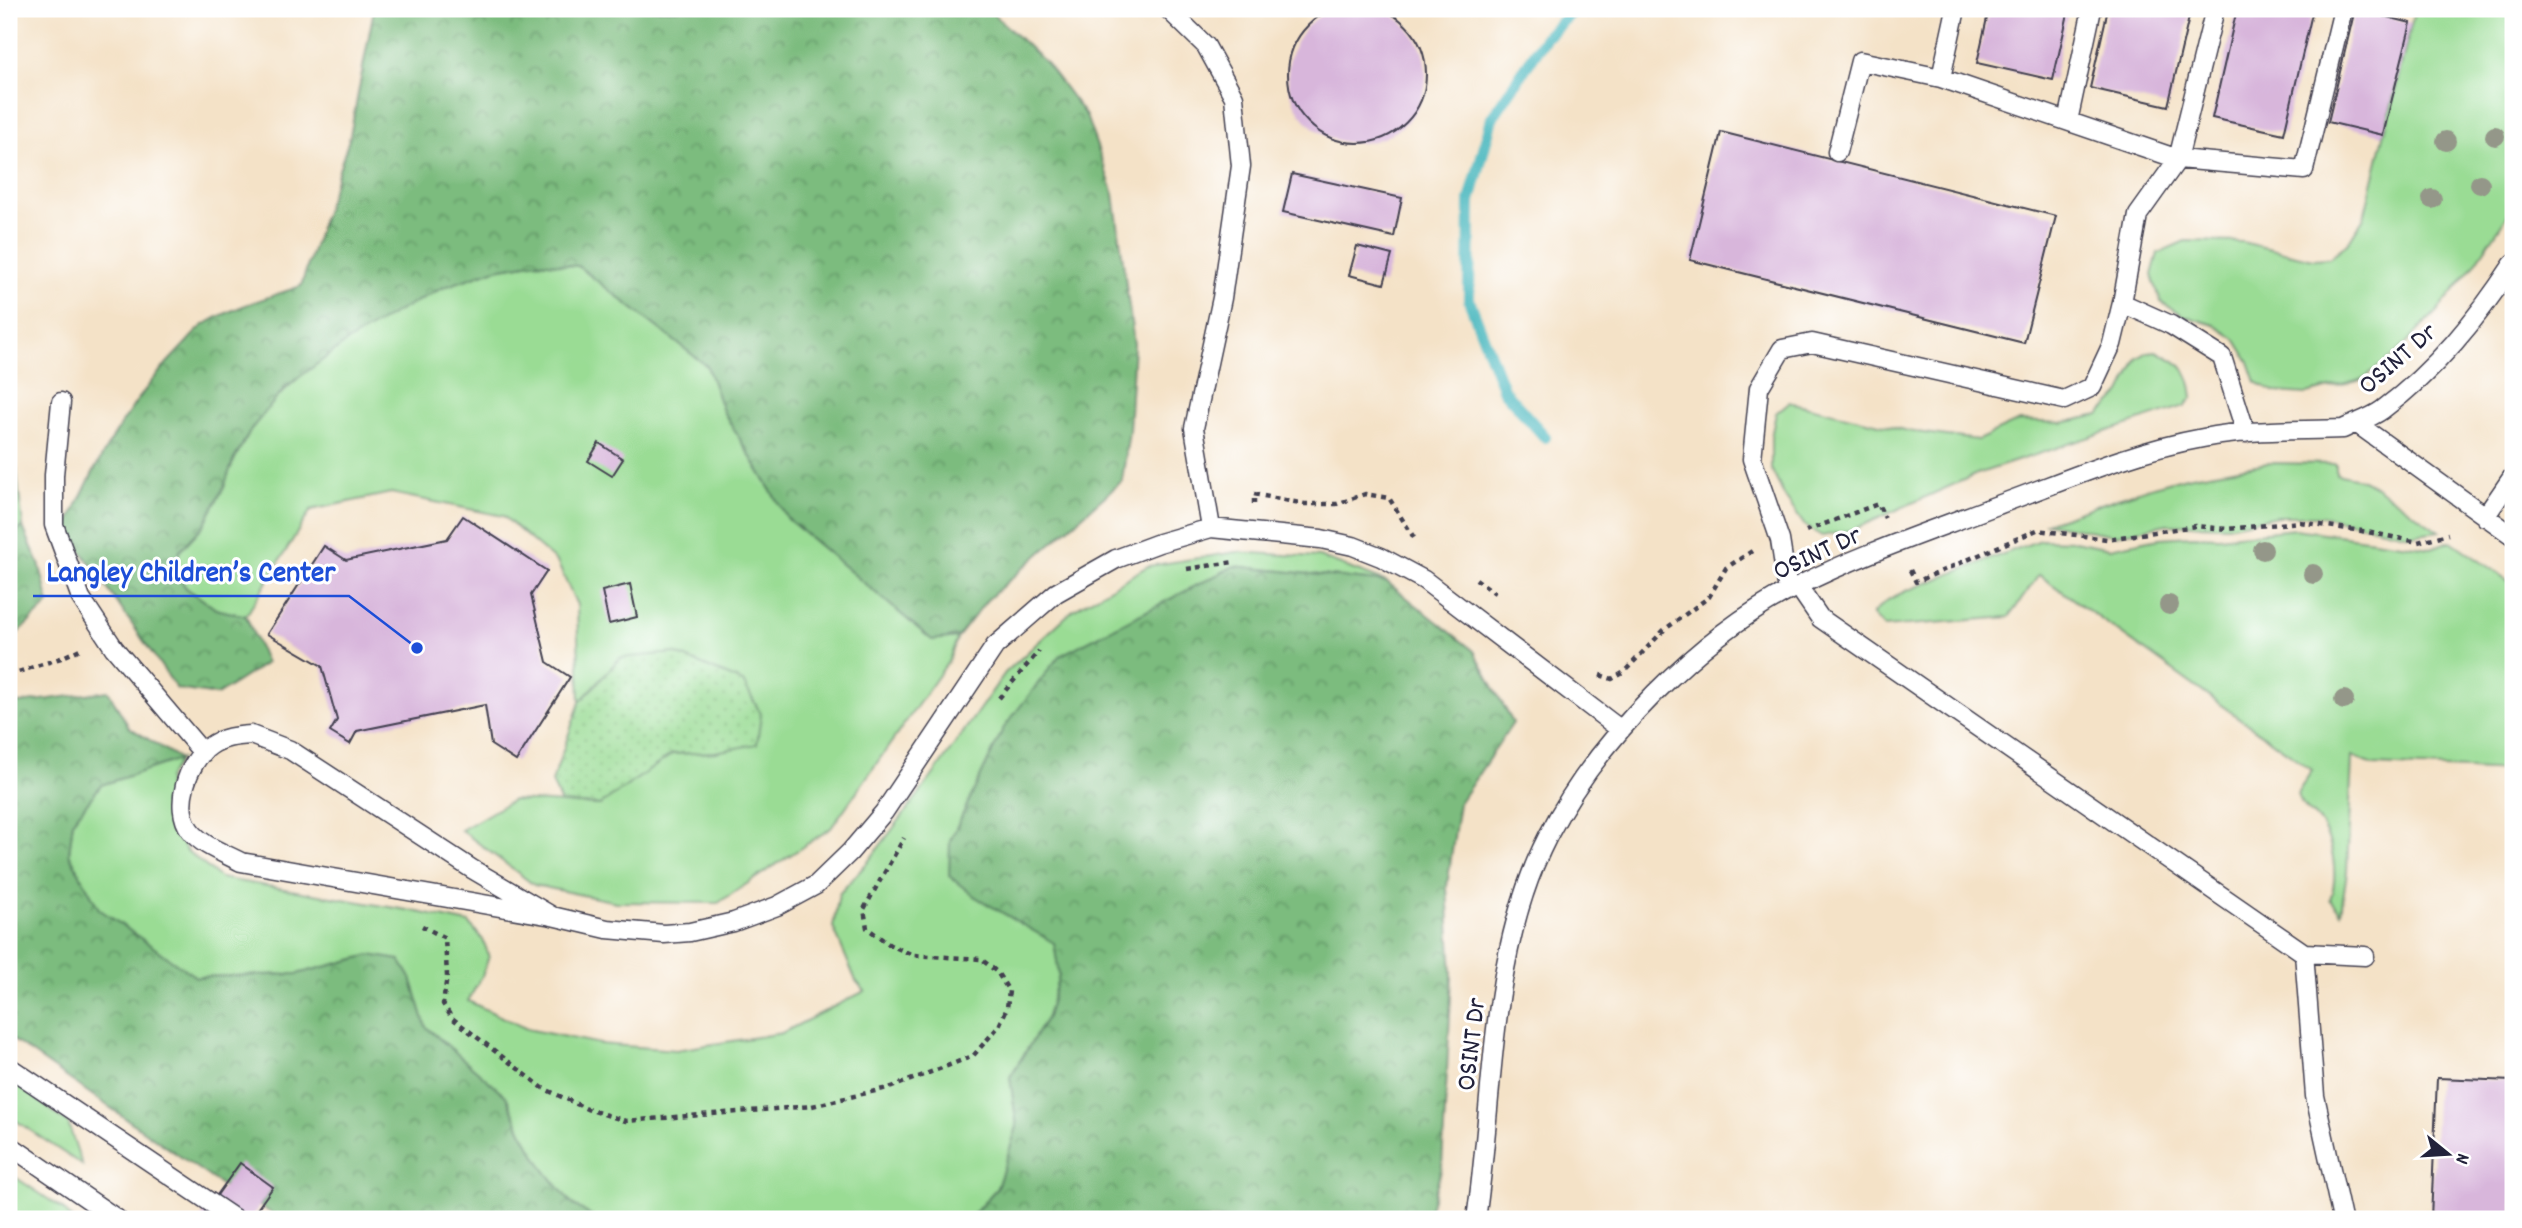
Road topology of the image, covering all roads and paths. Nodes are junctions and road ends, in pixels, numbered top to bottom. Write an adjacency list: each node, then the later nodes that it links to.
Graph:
1 (1168, 9): 17 (lane)
2 (1956, 9): 6 (lane)
3 (2092, 9): 7 (lane)
4 (2215, 9): 9 (lane)
5 (2343, 9): 9 (lane)
6 (1941, 78): 7 (lane); 8 (lane)
7 (2068, 121): 9 (lane)
8 (1837, 152)
9 (2178, 159): 11 (lane)
10 (2513, 264): 13 (lane, OSINT Dr)
11 (2122, 303): 14 (lane); 21 (lane)
12 (61, 402): 28 (lane)
13 (2356, 423): 14 (lane, OSINT Dr); 16 (lane)
14 (2246, 433): 22 (lane, OSINT Dr)
15 (2513, 476): 16 (lane)
16 (2485, 517): 20 (lane)
17 (1211, 528): 18 (lane); 36 (lane)
18 (1254, 531): 23 (path); 24 (path); 33 (lane)
19 (2448, 534): 22 (path)
20 (2513, 536)
21 (1780, 540): 22 (path); 26 (lane); 30 (path)
22 (1897, 543): 26 (lane, OSINT Dr)
23 (1420, 545)
24 (1184, 569)
25 (1472, 577): 27 (path)
26 (1793, 589): 33 (lane, OSINT Dr); 38 (lane)
27 (1503, 599)
28 (106, 636): 31 (path); 34 (lane)
29 (1044, 645): 32 (path)
30 (1593, 673)
31 (9, 675)
32 (992, 707)
33 (1621, 730): 44 (lane, OSINT Dr)
34 (202, 753): 36 (lane); 36 (lane)
35 (904, 838): 37 (path)
36 (552, 916)
37 (419, 924)
38 (2304, 953): 39 (lane); 45 (lane)
39 (2365, 956)
40 (9, 1067): 43 (lane)
41 (9, 1145): 42 (lane)
42 (117, 1219)
43 (235, 1219)
44 (1476, 1219)
45 (2342, 1219)

